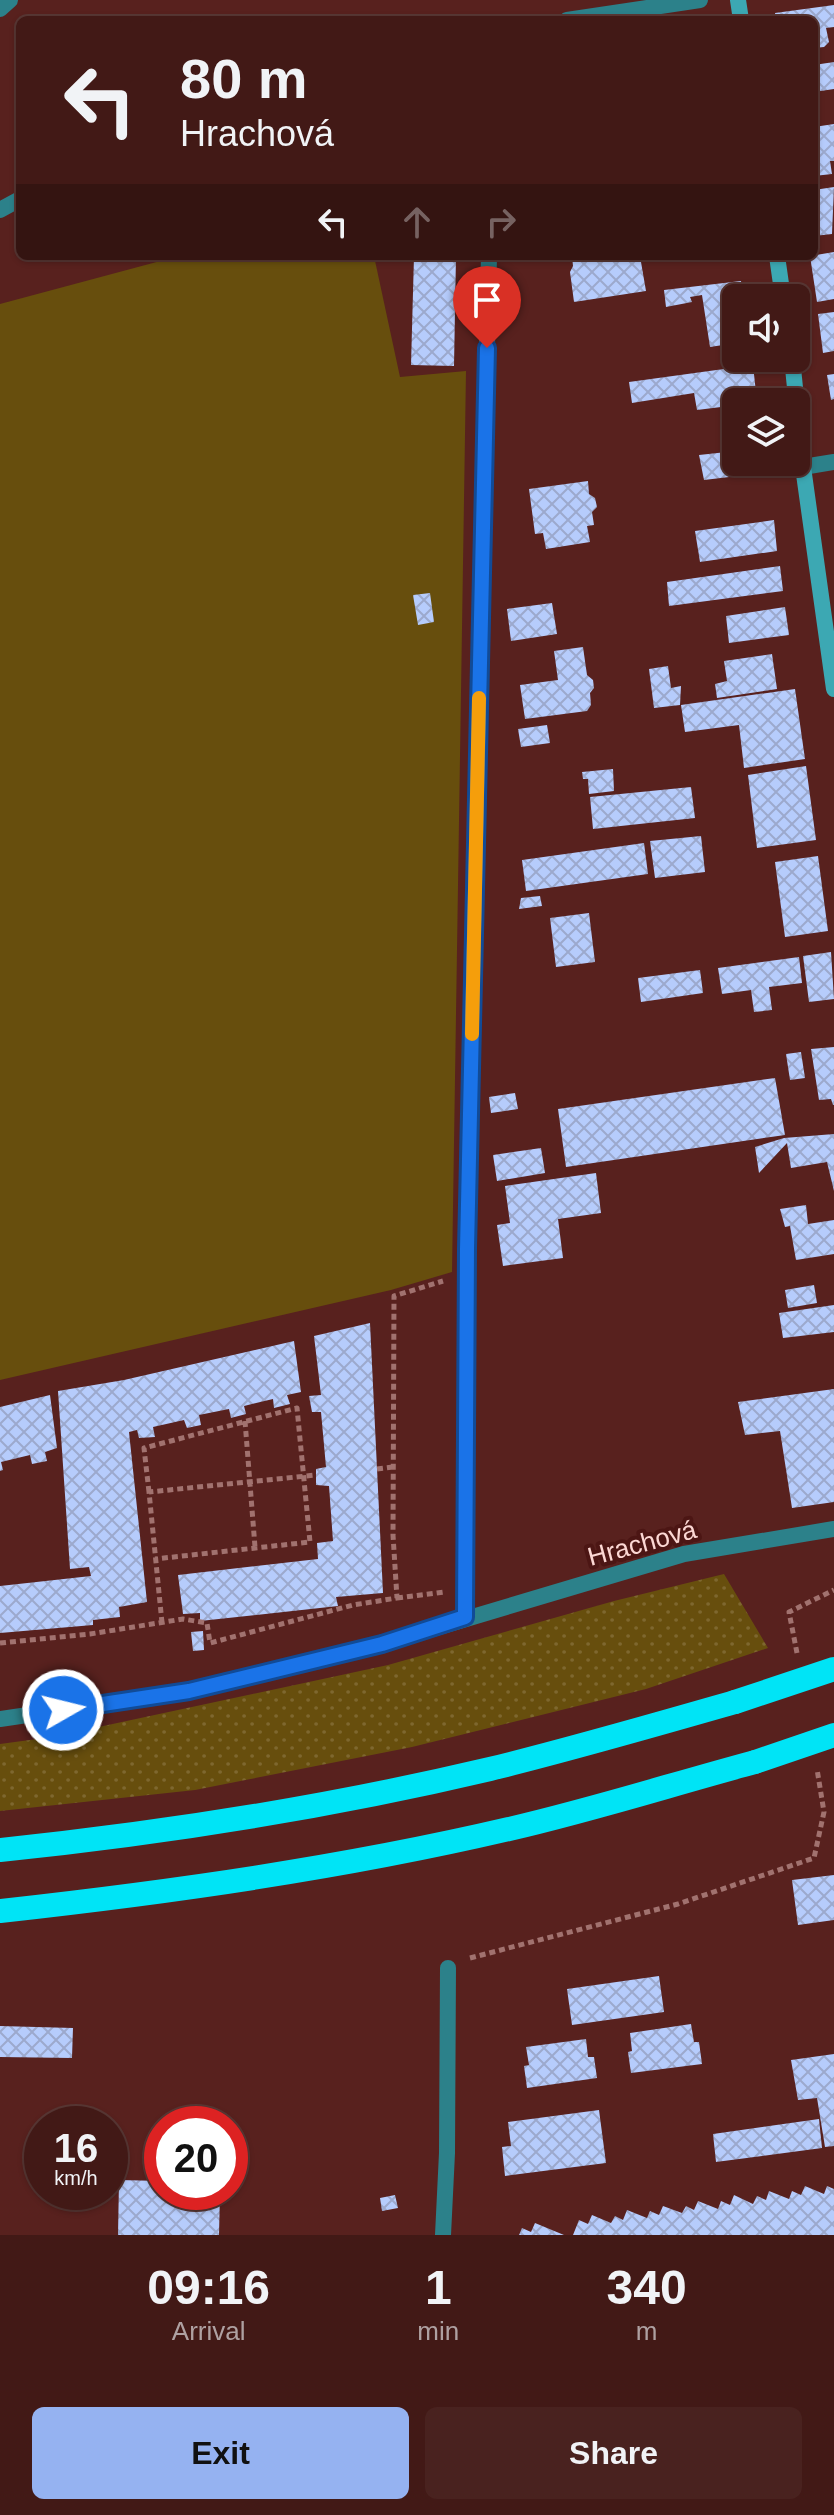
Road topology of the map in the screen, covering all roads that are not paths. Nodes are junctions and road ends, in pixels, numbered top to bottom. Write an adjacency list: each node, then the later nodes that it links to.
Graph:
1 (10, 0): 3 (street)
2 (700, 0): 4 (street)
3 (0, 9)
4 (594, 16)
5 (489, 260): 13 (street)
6 (778, 260): 7 (street)
7 (781, 284)
8 (834, 462): 9 (street)
9 (810, 466)
10 (804, 476): 11 (street)
11 (834, 689)
12 (834, 1529): 13 (street, Hrachová)
13 (465, 1617): 15 (street, Hrachová)
14 (834, 1669): 17 (highway, bridge)
15 (0, 1719)
16 (834, 1735): 18 (highway, bridge)
17 (0, 1850)
18 (0, 1911)
19 (448, 1968): 20 (street)
20 (443, 2235)

